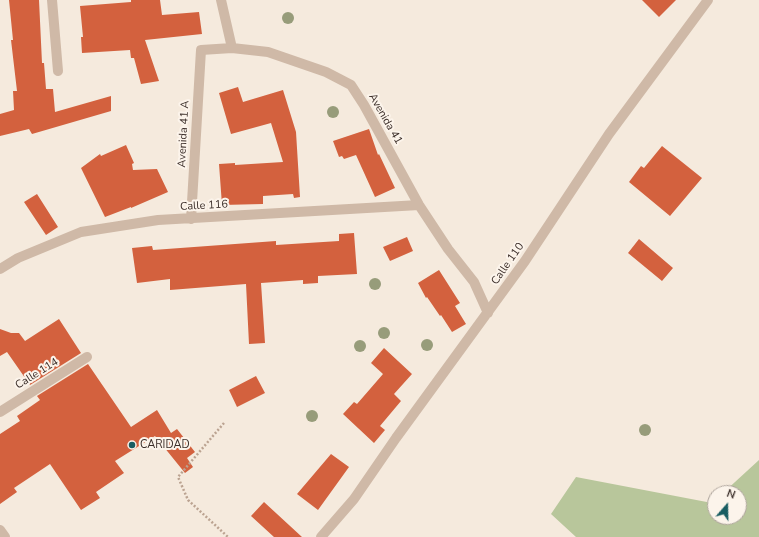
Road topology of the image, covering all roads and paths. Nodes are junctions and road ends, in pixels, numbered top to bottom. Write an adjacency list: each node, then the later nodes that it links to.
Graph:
1 (52, 0): 6 (street)
2 (221, 0): 4 (street)
3 (708, 0): 10 (street, Calle 110)
4 (232, 48): 5 (street, Avenida 41); 7 (street, Avenida 41)
5 (201, 50): 8 (street, Avenida 41 A)
6 (58, 71)
7 (419, 205): 8 (street, Calle 116); 10 (street, Avenida 41)
8 (190, 219): 9 (street, Calle 116)
9 (0, 269)
10 (488, 313): 17 (street, Calle 110)
11 (87, 357): 12 (street, Calle 114)
12 (0, 412)
13 (224, 423): 16 (path)
14 (0, 530): 15 (street)
15 (5, 537)
16 (228, 537)
17 (321, 537)

